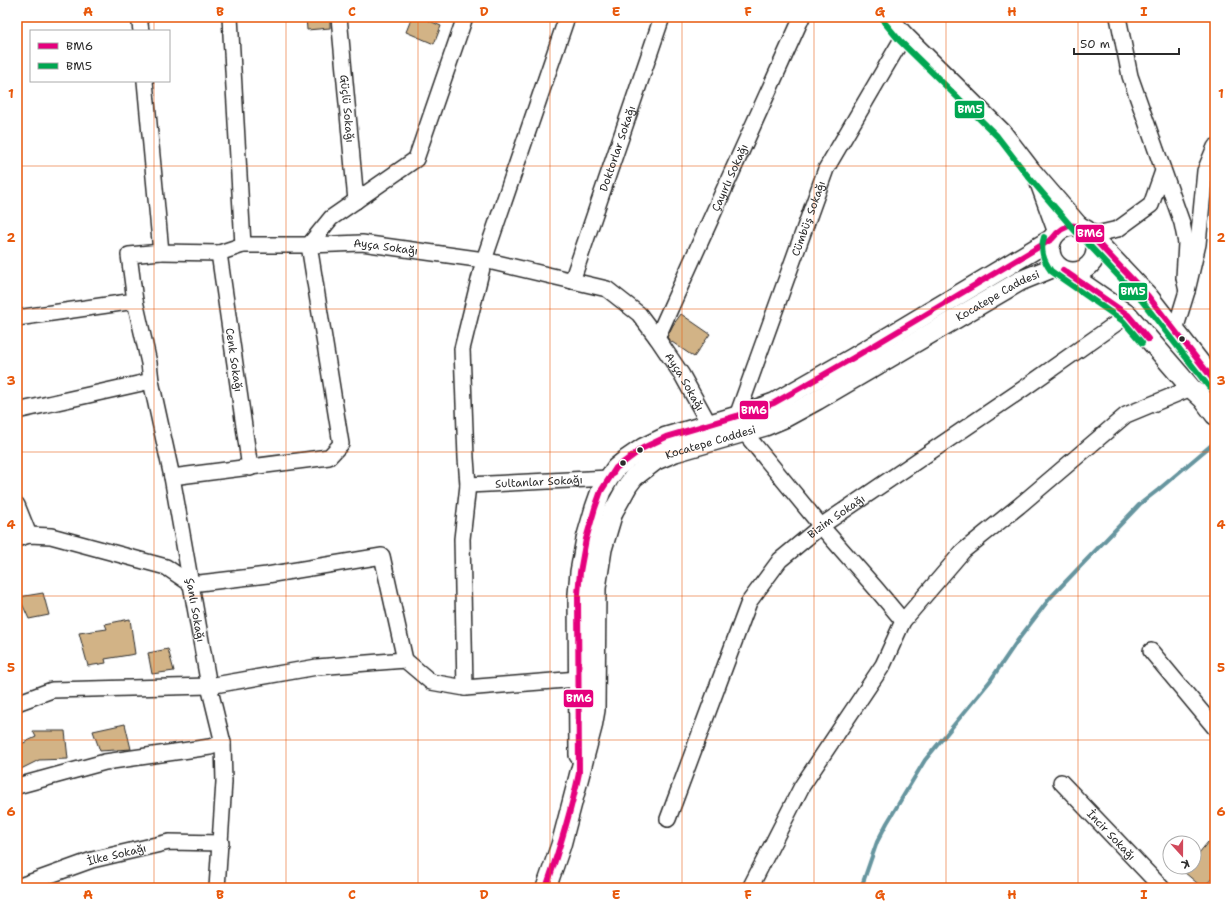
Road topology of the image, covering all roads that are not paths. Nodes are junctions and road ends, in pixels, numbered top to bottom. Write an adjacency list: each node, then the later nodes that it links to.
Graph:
1 (139, 17): 10 (street)
2 (230, 17): 19 (street)
3 (339, 17): 16 (street, Güçlü Sokağı)
4 (465, 17): 16 (street)
5 (567, 17): 23 (street)
6 (662, 17): 25 (street, Doktorlar Sokağı)
7 (802, 17): 31 (street, Çayırlı Sokağı)
8 (890, 17): 11 (street)
9 (1118, 17): 15 (street)
10 (141, 30)
11 (905, 34): 14 (street); 37 (street, Cümbüş Sokağı)
12 (145, 82): 21 (street)
13 (1215, 147): 26 (street)
14 (1033, 170): 17 (street); 18 (street)
15 (1163, 171): 17 (street); 26 (street)
16 (356, 201): 20 (street)
17 (1090, 234): 18 (main road); 24 (main road); 30 (main road)
18 (1054, 236): 24 (main road); 37 (main road, Kocatepe Caddesi)
19 (243, 245): 20 (street, Ayça Sokağı); 22 (street, Ayça Sokağı)
20 (309, 245): 23 (street, Ayça Sokağı); 39 (street)
21 (161, 252): 22 (street, Ayça Sokağı); 27 (street, Ayça Sokağı)
22 (219, 253): 39 (street, Cenk Sokağı)
23 (484, 260): 25 (street, Ayça Sokağı); 43 (street)
24 (1060, 268): 28 (main road); 37 (main road, Kocatepe Caddesi)
25 (572, 281): 31 (street, Ayça Sokağı)
26 (1187, 291): 30 (street)
27 (135, 301): 29 (street); 32 (street, Şanlı Sokağı)
28 (1128, 315): 34 (main road); 45 (street, Bizim Sokağı)
29 (17, 318)
30 (1176, 330): 33 (main road)
31 (657, 338): 38 (street, Ayça Sokağı)
32 (151, 381): 35 (street); 40 (street, Şanlı Sokağı)
33 (1215, 382)
34 (1197, 394): 36 (main road); 48 (street)
35 (17, 411)
36 (1215, 415)
37 (741, 424): 38 (main road, Kocatepe Caddesi); 45 (street)
38 (713, 432): 41 (main road, Kocatepe Caddesi); 42 (main road, Kocatepe Caddesi)
39 (250, 468): 40 (street)
40 (172, 477): 47 (street, Şanlı Sokağı)
41 (634, 477): 42 (main road); 51 (main road, Kocatepe Caddesi)
42 (609, 478): 43 (street, Sultanlar Sokağı); 51 (main road, Kocatepe Caddesi)
43 (468, 486): 53 (street)
44 (17, 505): 46 (street)
45 (821, 526): 48 (street); 59 (street, Bizim Sokağı)
46 (23, 537): 47 (street)
47 (191, 584): 50 (street); 52 (street, Şanlı Sokağı)
48 (903, 621): 64 (street)
49 (1150, 651): 55 (street)
50 (405, 660): 52 (street); 53 (street)
51 (586, 680): 53 (street); 63 (main road, Kocatepe Caddesi)
52 (209, 686): 54 (street); 56 (street, Şanlı Sokağı)
53 (465, 688)
54 (17, 703)
55 (1215, 728)
56 (223, 743): 58 (street); 60 (street, Şanlı Sokağı)
57 (1061, 782): 65 (street, İncir Sokağı)
58 (17, 786)
59 (668, 819)
60 (221, 843): 61 (street, İlke Sokağı); 62 (street, Şanlı Sokağı)
61 (17, 887)
62 (217, 888)
63 (546, 888)
64 (750, 888)
65 (1162, 888)

